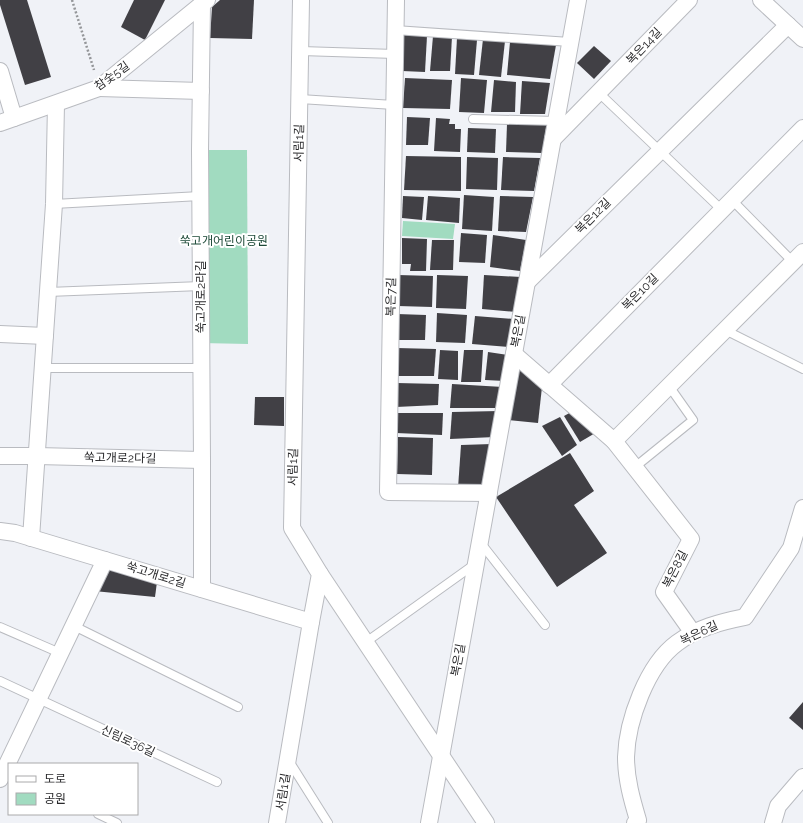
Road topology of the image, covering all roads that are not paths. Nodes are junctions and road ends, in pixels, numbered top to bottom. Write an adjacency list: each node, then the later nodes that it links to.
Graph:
1 (302, 0): 11 (street, 서림1길)
2 (396, 0): 8 (street, 복은7길)
3 (578, 0): 10 (street, 복은길)
4 (689, 0): 16 (street, 복은14길)
5 (761, 0): 7 (street)
6 (204, 2): 14 (street, 참숯5길); 15 (street, 쑥고개로2라길)
7 (788, 25): 9 (street); 25 (street, 복은12길)
8 (395, 30): 10 (lane); 12 (street, 복은7길)
9 (803, 39)
10 (570, 42): 22 (street, 복은길)
11 (301, 51): 12 (lane); 17 (street, 서림1길)
12 (395, 54): 19 (street, 복은7길)
13 (0, 71): 21 (street)
14 (100, 88): 15 (street); 18 (street, 참숯5길)
15 (201, 91): 26 (street, 쑥고개로2라길)
16 (598, 93): 24 (street, 복은14길); 25 (lane)
17 (300, 99): 19 (lane); 55 (street, 서림1길)
18 (56, 104): 21 (street, 참숯5길); 27 (street)
19 (394, 105): 47 (street, 복은7길)
20 (474, 119): 22 (lane)
21 (7, 120)
22 (556, 121): 24 (street, 복은길)
23 (803, 128): 28 (street, 복은10길)
24 (553, 139): 30 (street, 복은길)
25 (660, 151): 28 (lane); 30 (street, 복은12길)
26 (200, 196): 27 (lane); 31 (street, 쑥고개로2라길)
27 (54, 204): 32 (street)
28 (727, 205): 29 (lane); 40 (street, 복은10길)
29 (798, 257): 33 (street)
30 (527, 282): 36 (street, 복은길)
31 (201, 286): 32 (lane); 38 (street, 쑥고개로2라길)
32 (48, 292): 35 (street)
33 (725, 330): 39 (lane); 41 (street)
34 (0, 334): 35 (street)
35 (45, 336): 37 (street)
36 (514, 354): 40 (street, 복은8길); 47 (street, 복은길)
37 (43, 368): 38 (lane); 44 (street)
38 (202, 368): 45 (street, 쑥고개로2라길)
39 (803, 369)
40 (549, 385): 42 (street, 복은8길)
41 (669, 386): 42 (street); 46 (lane)
42 (614, 441): 46 (street, 복은8길)
43 (0, 456): 44 (street, 쑥고개로2다길)
44 (37, 456): 45 (street, 쑥고개로2다길); 50 (street)
45 (202, 460): 56 (street, 쑥고개로2라길)
46 (635, 467): 61 (street, 복은8길)
47 (489, 493): 51 (street, 복은길)
48 (803, 508): 52 (street, 복은6길)
49 (0, 532): 50 (street, 쑥고개로2길)
50 (31, 538): 53 (street, 쑥고개로2길)
51 (480, 541): 54 (street, 복은길); 58 (lane)
52 (797, 550): 61 (street, 복은6길)
53 (105, 560): 56 (street, 쑥고개로2길); 59 (street)
54 (476, 564): 62 (lane); 67 (street, 복은길)
55 (320, 574): 57 (street, 서림1길); 62 (street)
56 (202, 590): 57 (street, 쑥고개로2길)
57 (311, 622): 68 (street, 서림1길)
58 (546, 625)
59 (74, 626): 63 (street); 66 (lane)
60 (0, 627): 63 (lane)
61 (693, 632): 78 (street, 복은6길)
62 (366, 642): 67 (street)
63 (60, 653): 65 (street)
64 (0, 681): 65 (lane, 신림로36길)
65 (38, 699): 69 (street); 71 (lane, 신림로36길)
66 (238, 707)
67 (441, 756): 76 (street, 복은길); 77 (street)
68 (288, 760): 74 (street, 서림1길); 75 (lane)
69 (4, 771)
70 (803, 776): 79 (street)
71 (217, 782)
72 (100, 815): 73 (lane)
73 (117, 823)
74 (277, 823)
75 (328, 823)
76 (428, 823)
77 (486, 823)
78 (635, 823)
79 (773, 823)

